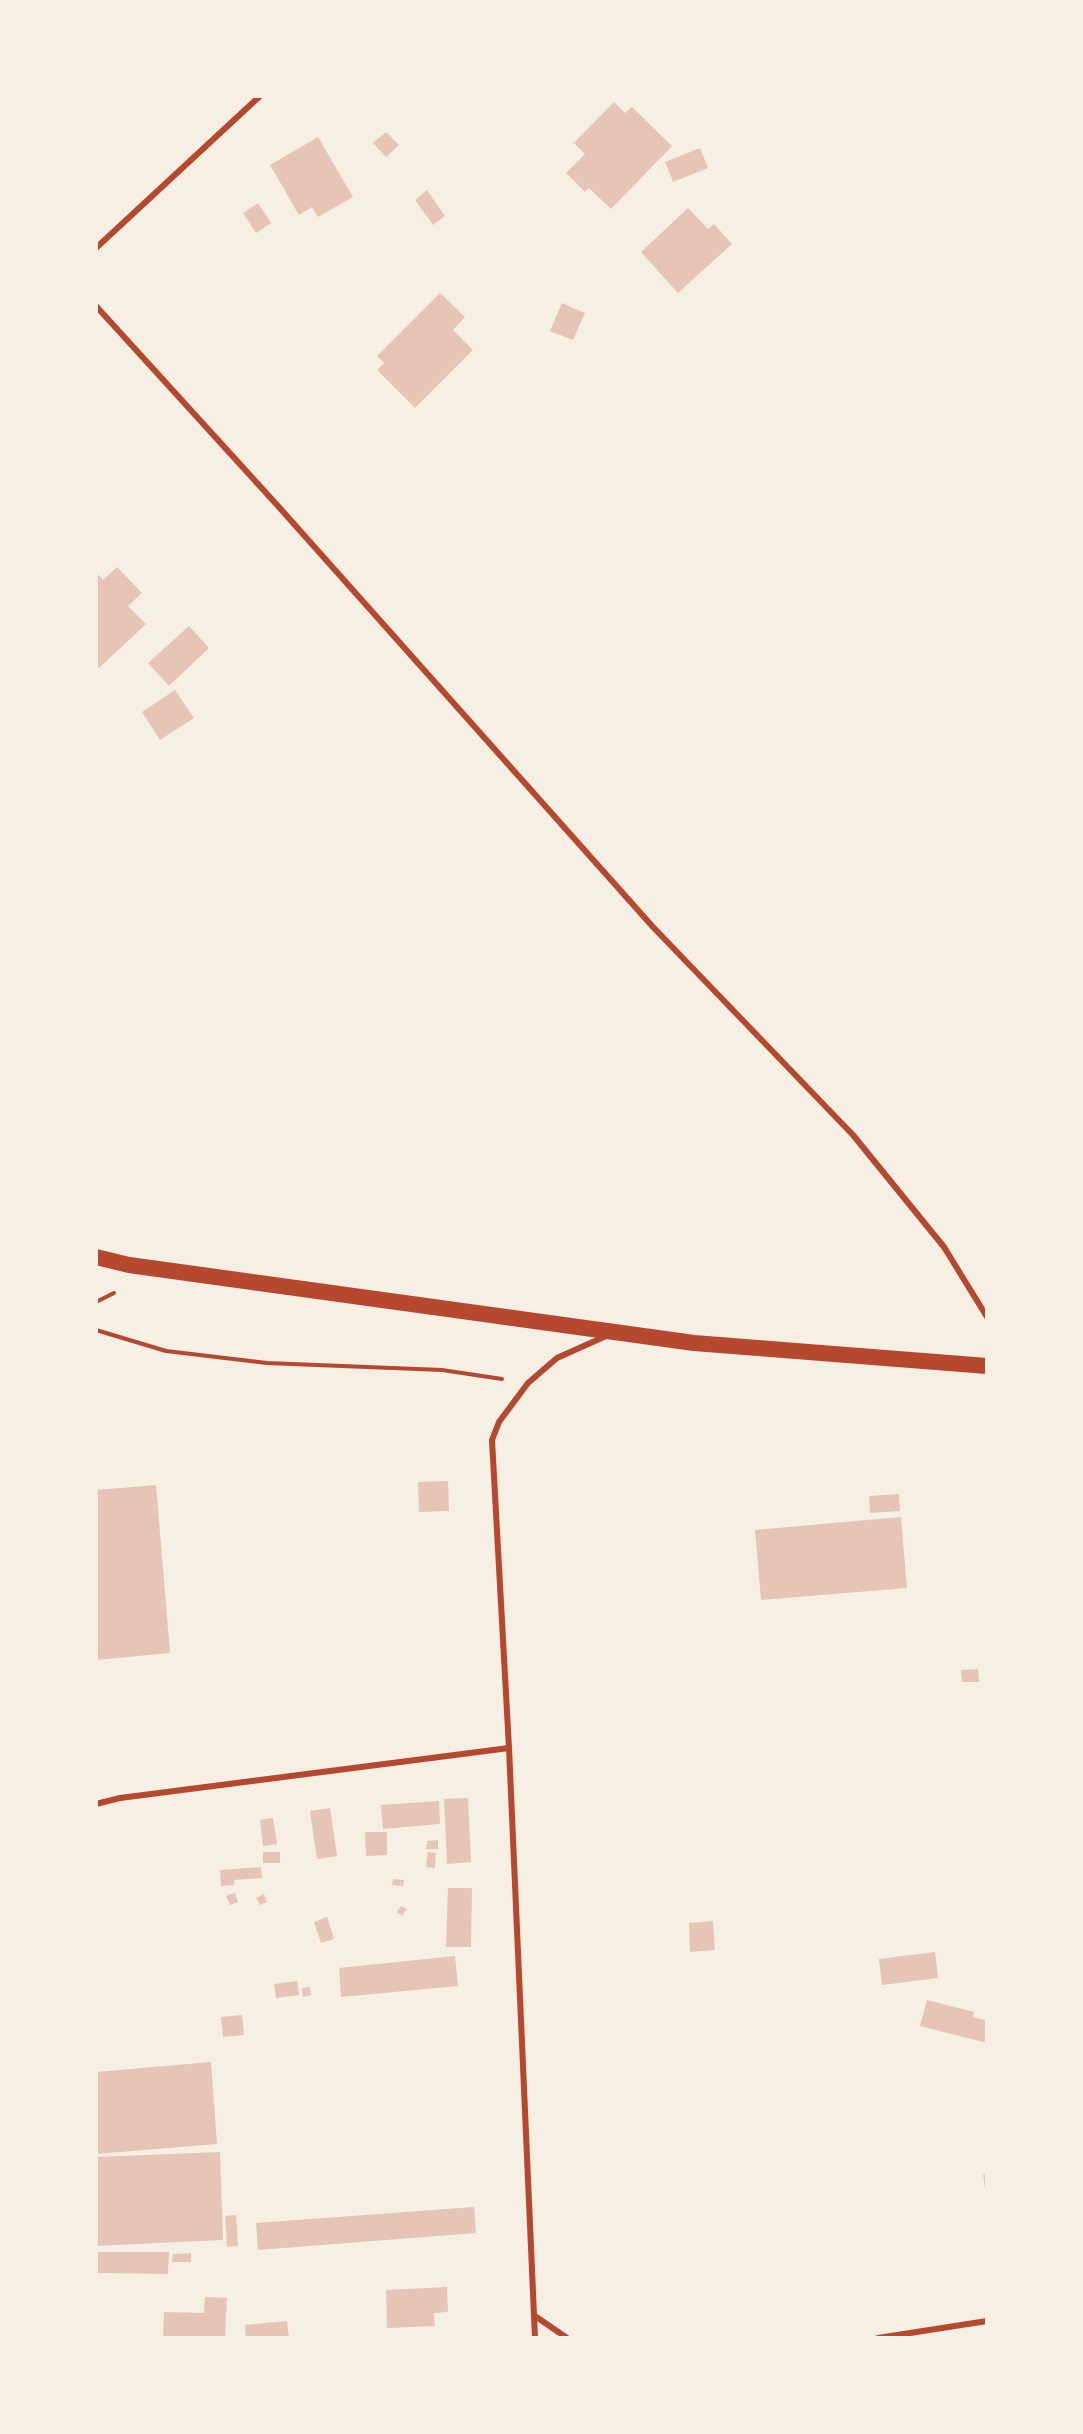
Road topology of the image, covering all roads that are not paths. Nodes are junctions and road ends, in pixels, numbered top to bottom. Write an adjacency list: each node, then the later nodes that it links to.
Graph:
1 (260, 96): 2 (street)
2 (96, 248)
3 (96, 306): 5 (street)
4 (96, 1257): 6 (highway)
5 (987, 1317)
6 (618, 1331): 7 (highway); 8 (street)
7 (987, 1366)
8 (509, 1748): 9 (street); 10 (street)
9 (96, 1804)
10 (535, 2316): 12 (street); 13 (street)
11 (987, 2321): 14 (street)
12 (536, 2338)
13 (567, 2338)
14 (878, 2338)

